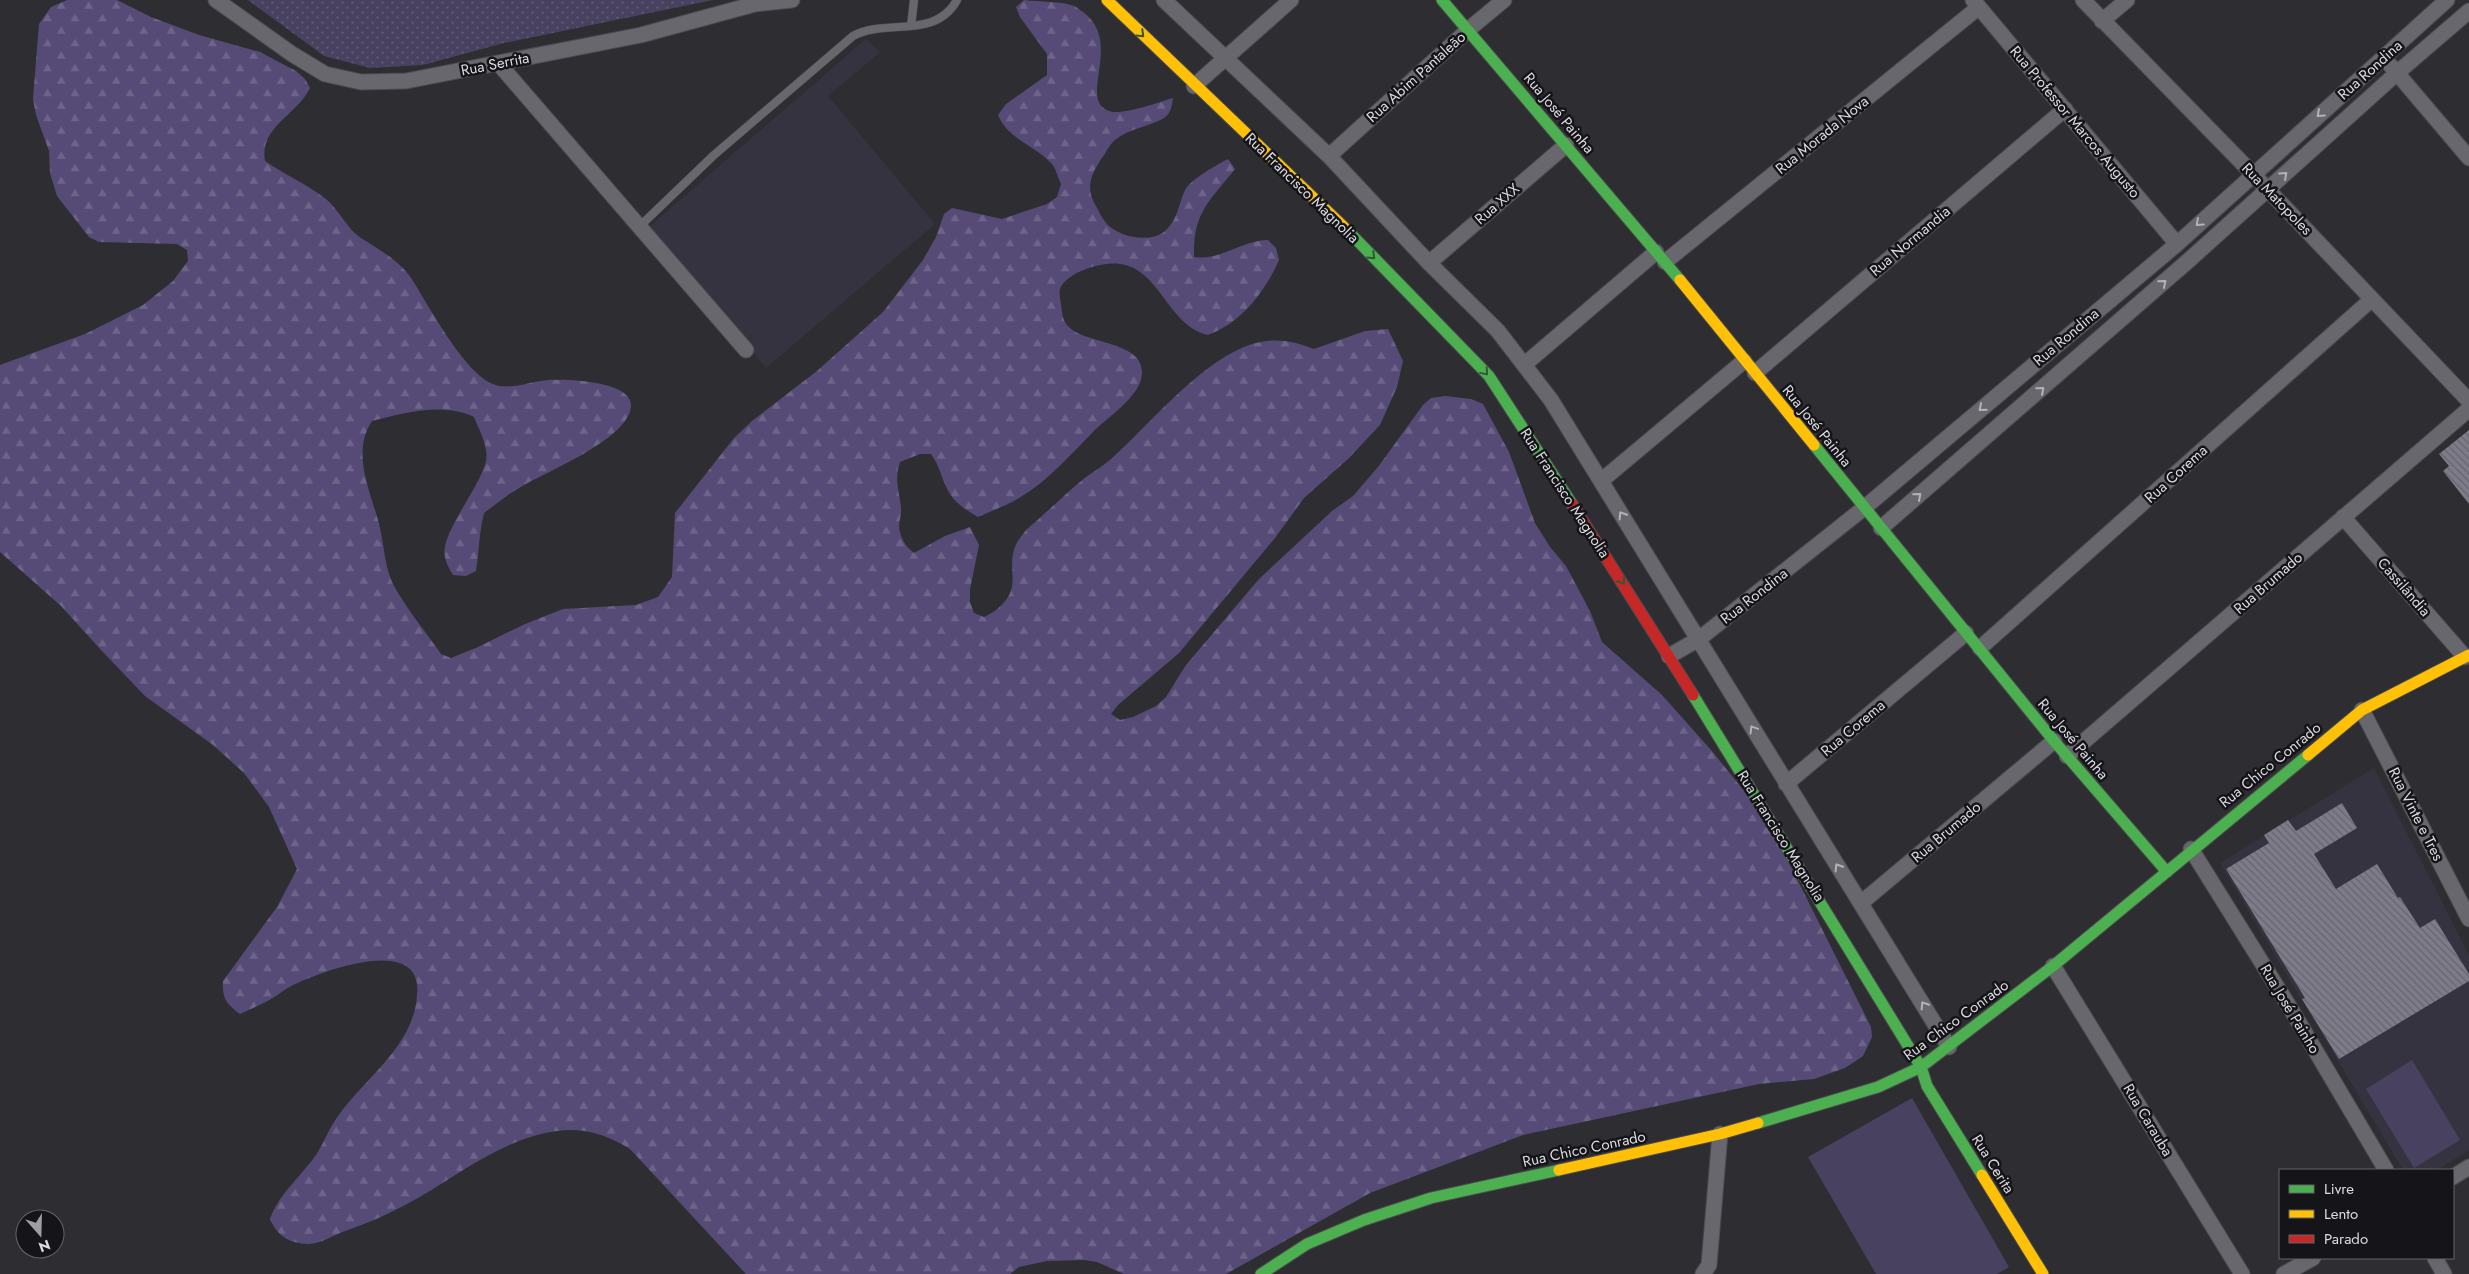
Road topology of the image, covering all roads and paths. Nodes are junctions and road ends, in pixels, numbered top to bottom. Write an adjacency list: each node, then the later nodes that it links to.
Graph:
1 (216, 0): 21 (street, Rua Serrita)
2 (792, 0): 13 (street, Rua Serrita)
3 (914, 0): 17 (lane)
4 (957, 0): 17 (lane)
5 (1106, 0): 23 (street, Rua Francisco Magnolia, one-way to 23)
6 (1164, 0): 19 (street)
7 (1291, 0): 19 (street)
8 (1442, 0): 18 (street, Rua José Painha)
9 (1504, 0): 18 (street, Rua Abim Pantaleão)
10 (2083, 0): 16 (street, Rua Matopoles)
11 (2127, 0): 16 (street)
12 (2447, 0): 20 (street, Rua Rondina)
13 (758, 2): 21 (street, Rua Serrita)
14 (1976, 3): 24 (street, Rua Professor Marcos Augusto); 32 (street, Rua Morada Nova)
15 (2469, 12): 22 (street, Rua Rondina)
16 (2102, 21): 28 (street, Rua Matopoles)
17 (911, 26): 30 (lane)
18 (1469, 29): 25 (street, Rua José Painha); 26 (street, Rua Abim Pantaleão)
19 (1224, 58): 23 (street); 26 (street)
20 (2383, 58): 22 (street); 28 (street, Rua Rondina, one-way to 28)
21 (498, 63): 30 (street)
22 (2397, 73): 27 (street); 29 (street, Rua Rondina, one-way to 22)
23 (1194, 86): 48 (street, Rua Francisco Magnolia, one-way to 48)
24 (2065, 109): 31 (street, Rua Professor Marcos Augusto); 38 (street, Rua Normandia)
25 (1566, 145): 32 (street, Rua José Painha); 33 (street, Rua XXX)
26 (1330, 156): 33 (street)
27 (2469, 158)
28 (2253, 174): 29 (street, Rua Matopoles); 31 (street, Rua Rondina, one-way to 31)
29 (2268, 190): 34 (street, Rua Matopoles); 44 (street, Rua Rondina, one-way to 29)
30 (640, 226): 35 (street)
31 (2177, 244): 42 (street, Rua Rondina, one-way to 42)
32 (1660, 257): 36 (street, Rua José Painha); 37 (street, Rua Morada Nova)
33 (1429, 263): 37 (street)
34 (2372, 299): 39 (street, Rua Matopoles); 47 (street, Rua Corema)
35 (746, 350)
36 (1744, 361): 38 (street, Rua José Painha); 41 (street)
37 (1525, 364): 41 (street)
38 (1755, 373): 42 (street, Rua José Painha)
39 (2469, 401)
40 (2469, 409): 43 (street, Rua Brumado)
41 (1601, 481): 46 (street, one-way to 41)
42 (1864, 508): 44 (street, Rua José Painha); 46 (street, Rua Rondina)
43 (2343, 517): 49 (street, Cassilândia); 52 (street, Rua Brumado)
44 (1881, 528): 45 (street, Rua José Painha)
45 (1966, 633): 47 (street, Rua José Painha); 53 (street, Rua Corema)
46 (1699, 639): 48 (street, Rua Rondina); 53 (street, one-way to 46)
47 (1980, 648): 51 (street, Rua José Painha)
48 (1669, 656): 60 (street, Rua Francisco Magnolia)
49 (2467, 656): 50 (street, Rua Chico Conrado)
50 (2362, 710): 54 (street, Rua Chico Conrado); 57 (street, Rua Vinte e Tres)
51 (2054, 741): 52 (street, Rua José Painha); 56 (street, Rua Brumado)
52 (2067, 756): 55 (street, Rua José Painha)
53 (1786, 784): 56 (street, one-way to 53)
54 (2192, 849): 55 (street, Rua Chico Conrado); 63 (street, Rua José Painho)
55 (2167, 872): 58 (street, Rua Chico Conrado)
56 (1861, 904): 59 (street, one-way to 56)
57 (2469, 919)
58 (2053, 966): 59 (street, Rua Chico Conrado); 70 (street, Rua Carauba)
59 (1949, 1047): 60 (street, Rua Chico Conrado)
60 (1921, 1067): 61 (street, Rua Chico Conrado); 69 (street, Rua Cerita)
61 (1720, 1134): 67 (street, Rua Chico Conrado); 68 (street)
62 (2469, 1167): 64 (street)
63 (2385, 1169)
64 (2454, 1176)
65 (2311, 1259): 71 (street)
66 (2436, 1259): 72 (street)
67 (1261, 1274)
68 (1703, 1274)
69 (2043, 1274)
70 (2242, 1274)
71 (2284, 1274)
72 (2444, 1274)

